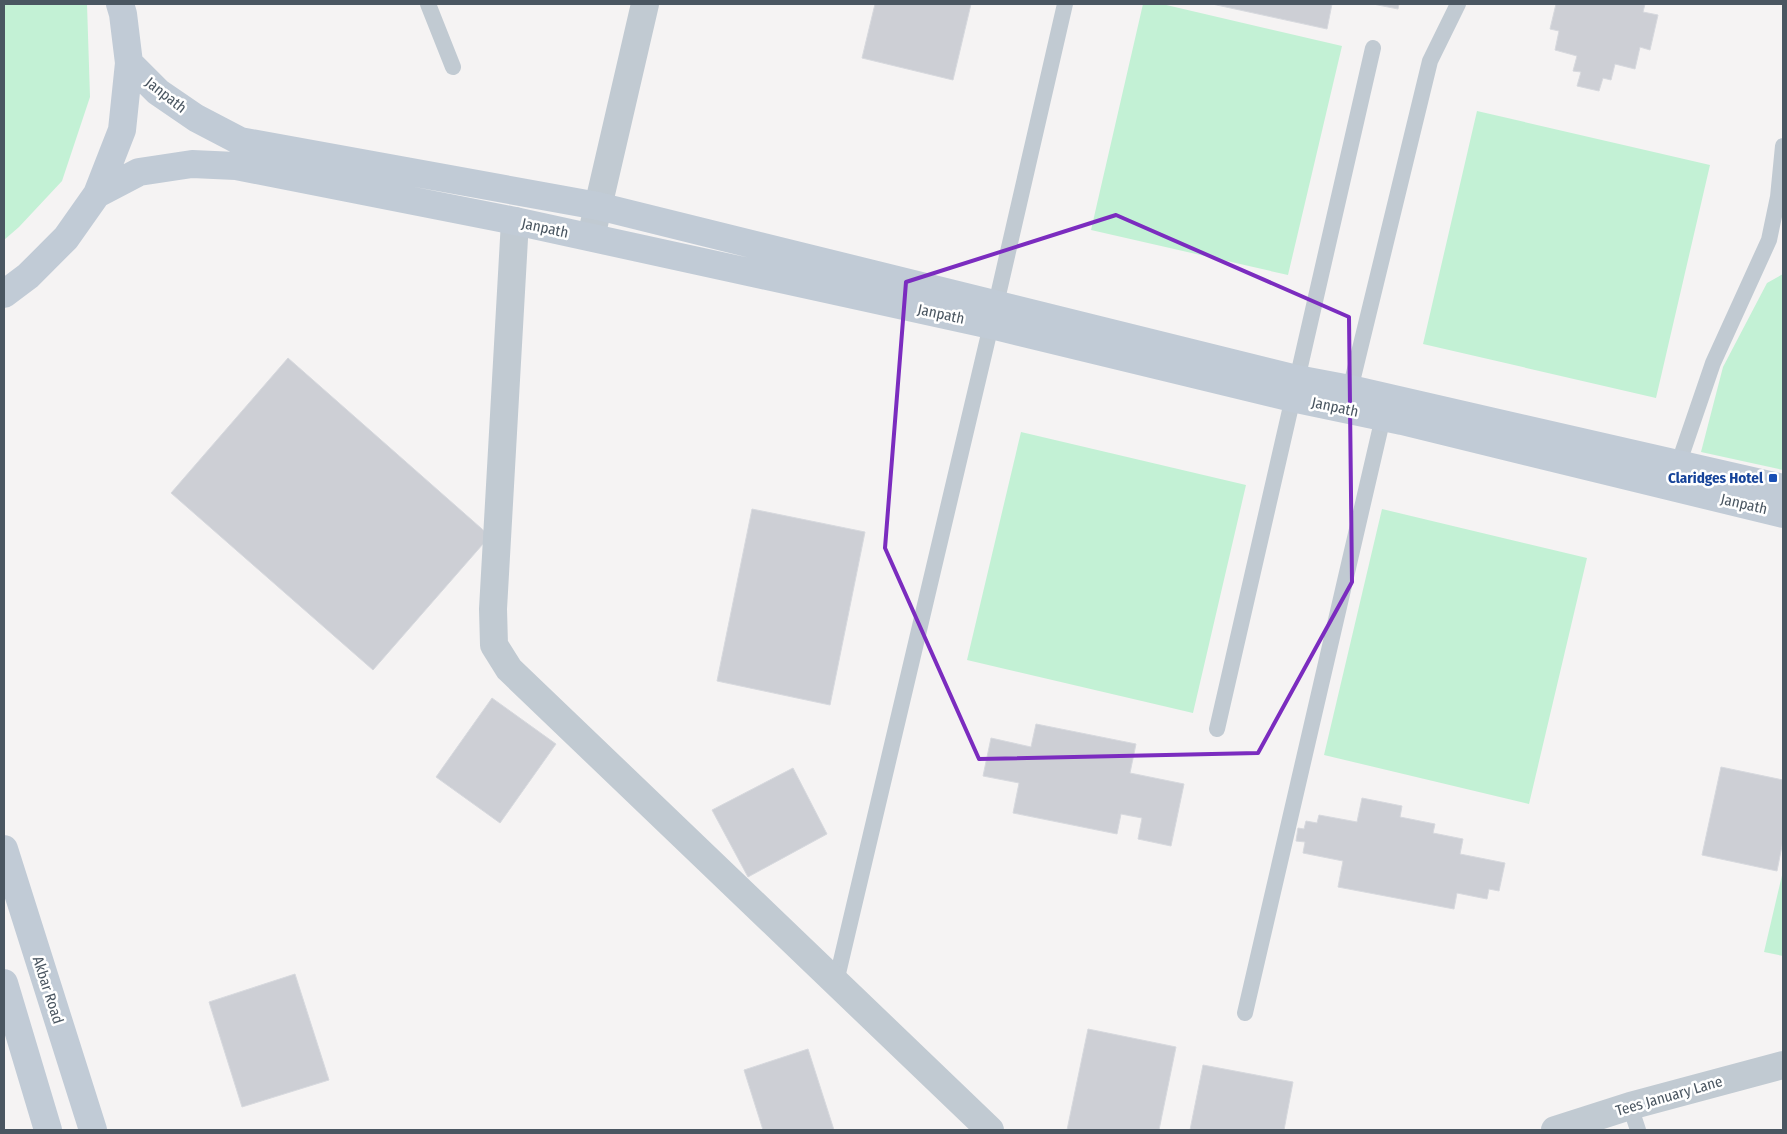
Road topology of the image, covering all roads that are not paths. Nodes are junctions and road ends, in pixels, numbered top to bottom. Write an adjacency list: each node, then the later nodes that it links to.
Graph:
1 (120, 4): 7 (main road)
2 (428, 4): 8 (lane)
3 (645, 4): 11 (street)
4 (1065, 4): 15 (lane)
5 (1458, 4): 17 (lane)
6 (1373, 48): 16 (lane)
7 (129, 63): 10 (main road); 11 (main road, Janpath)
8 (453, 67)
9 (1783, 146): 19 (lane)
10 (97, 194): 12 (main road, Janpath); 14 (main road)
11 (598, 206): 13 (street); 15 (main road, Janpath)
12 (516, 221): 13 (main road, Janpath); 24 (street)
13 (591, 237): 15 (main road, Janpath)
14 (4, 294)
15 (994, 314): 16 (main road, Janpath); 24 (lane)
16 (1295, 389): 17 (main road, Janpath); 22 (lane)
17 (1348, 399): 18 (main road, Janpath); 19 (main road, Janpath)
18 (1383, 417): 19 (main road, Janpath); 26 (lane)
19 (1675, 475): 20 (main road, Janpath); 21 (main road, Janpath)
20 (1783, 488)
21 (1783, 514)
22 (1217, 730)
23 (4, 849): 30 (main road, Akbar Road)
24 (836, 982): 31 (street)
25 (4, 983): 29 (main road)
26 (1245, 1012)
27 (1783, 1065): 28 (street, Tees January Lane)
28 (1634, 1118): 32 (street, Tees January Lane)
29 (48, 1130)
30 (93, 1130)
31 (990, 1130)
32 (1555, 1130)

